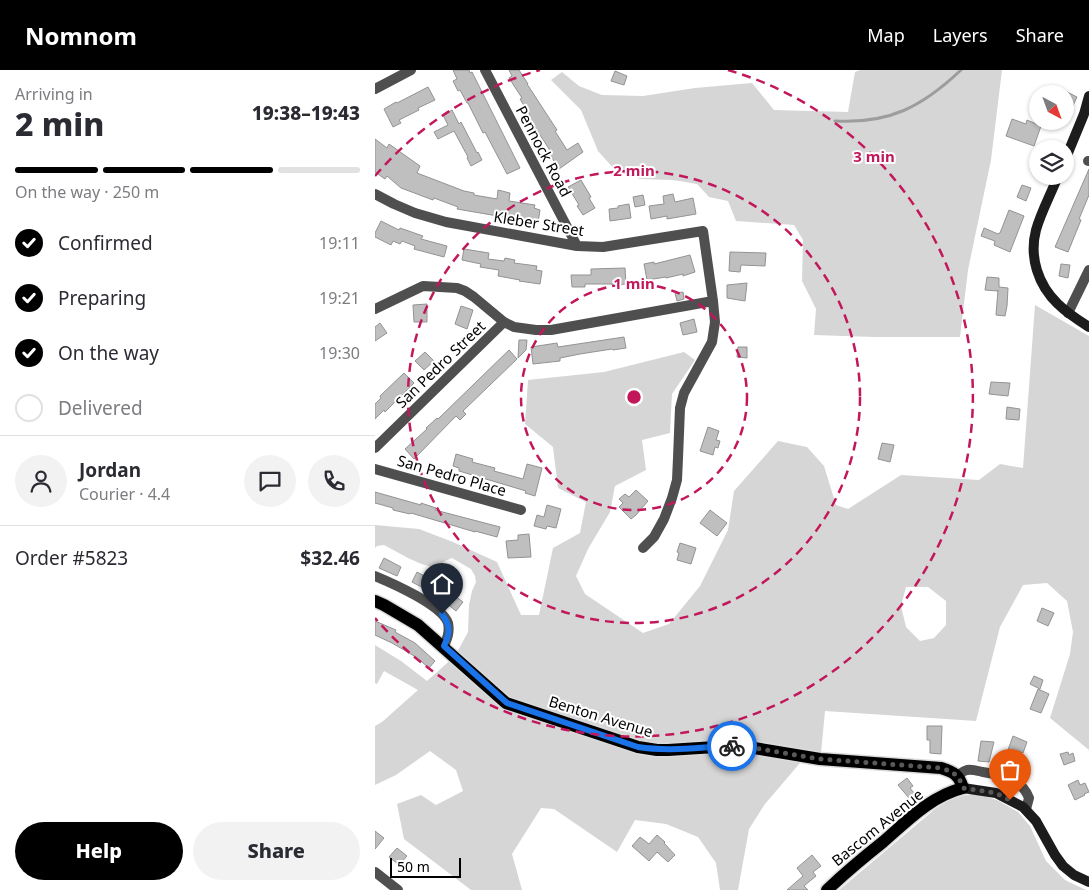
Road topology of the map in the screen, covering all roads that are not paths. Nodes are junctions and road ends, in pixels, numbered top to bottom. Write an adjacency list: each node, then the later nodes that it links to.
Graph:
1 (411, 70): 3 (street)
2 (485, 70): 8 (street, Pennock Road)
3 (375, 89)
4 (1089, 96): 5 (street)
5 (1073, 140)
6 (1054, 185): 12 (street)
7 (375, 194): 8 (street, Kleber Street)
8 (577, 246): 10 (street, Kleber Street)
9 (1089, 270): 12 (street)
10 (713, 301): 13 (street); 18 (street)
11 (375, 309): 13 (street)
12 (1068, 313): 14 (street)
13 (504, 322): 15 (street, San Pedro Street)
14 (1089, 327)
15 (375, 448)
16 (375, 469): 17 (street, San Pedro Place)
17 (521, 510)
18 (643, 548)
19 (375, 576): 21 (street)
20 (375, 601): 21 (main road, Benton Avenue)
21 (444, 646): 22 (main road, Benton Avenue)
22 (957, 776): 23 (main road); 24 (street)
23 (963, 788): 24 (street); 28 (main road, Bascom Avenue)
24 (1026, 809): 26 (street)
25 (375, 872): 27 (street)
26 (1089, 882)
27 (398, 890)
28 (827, 890)

